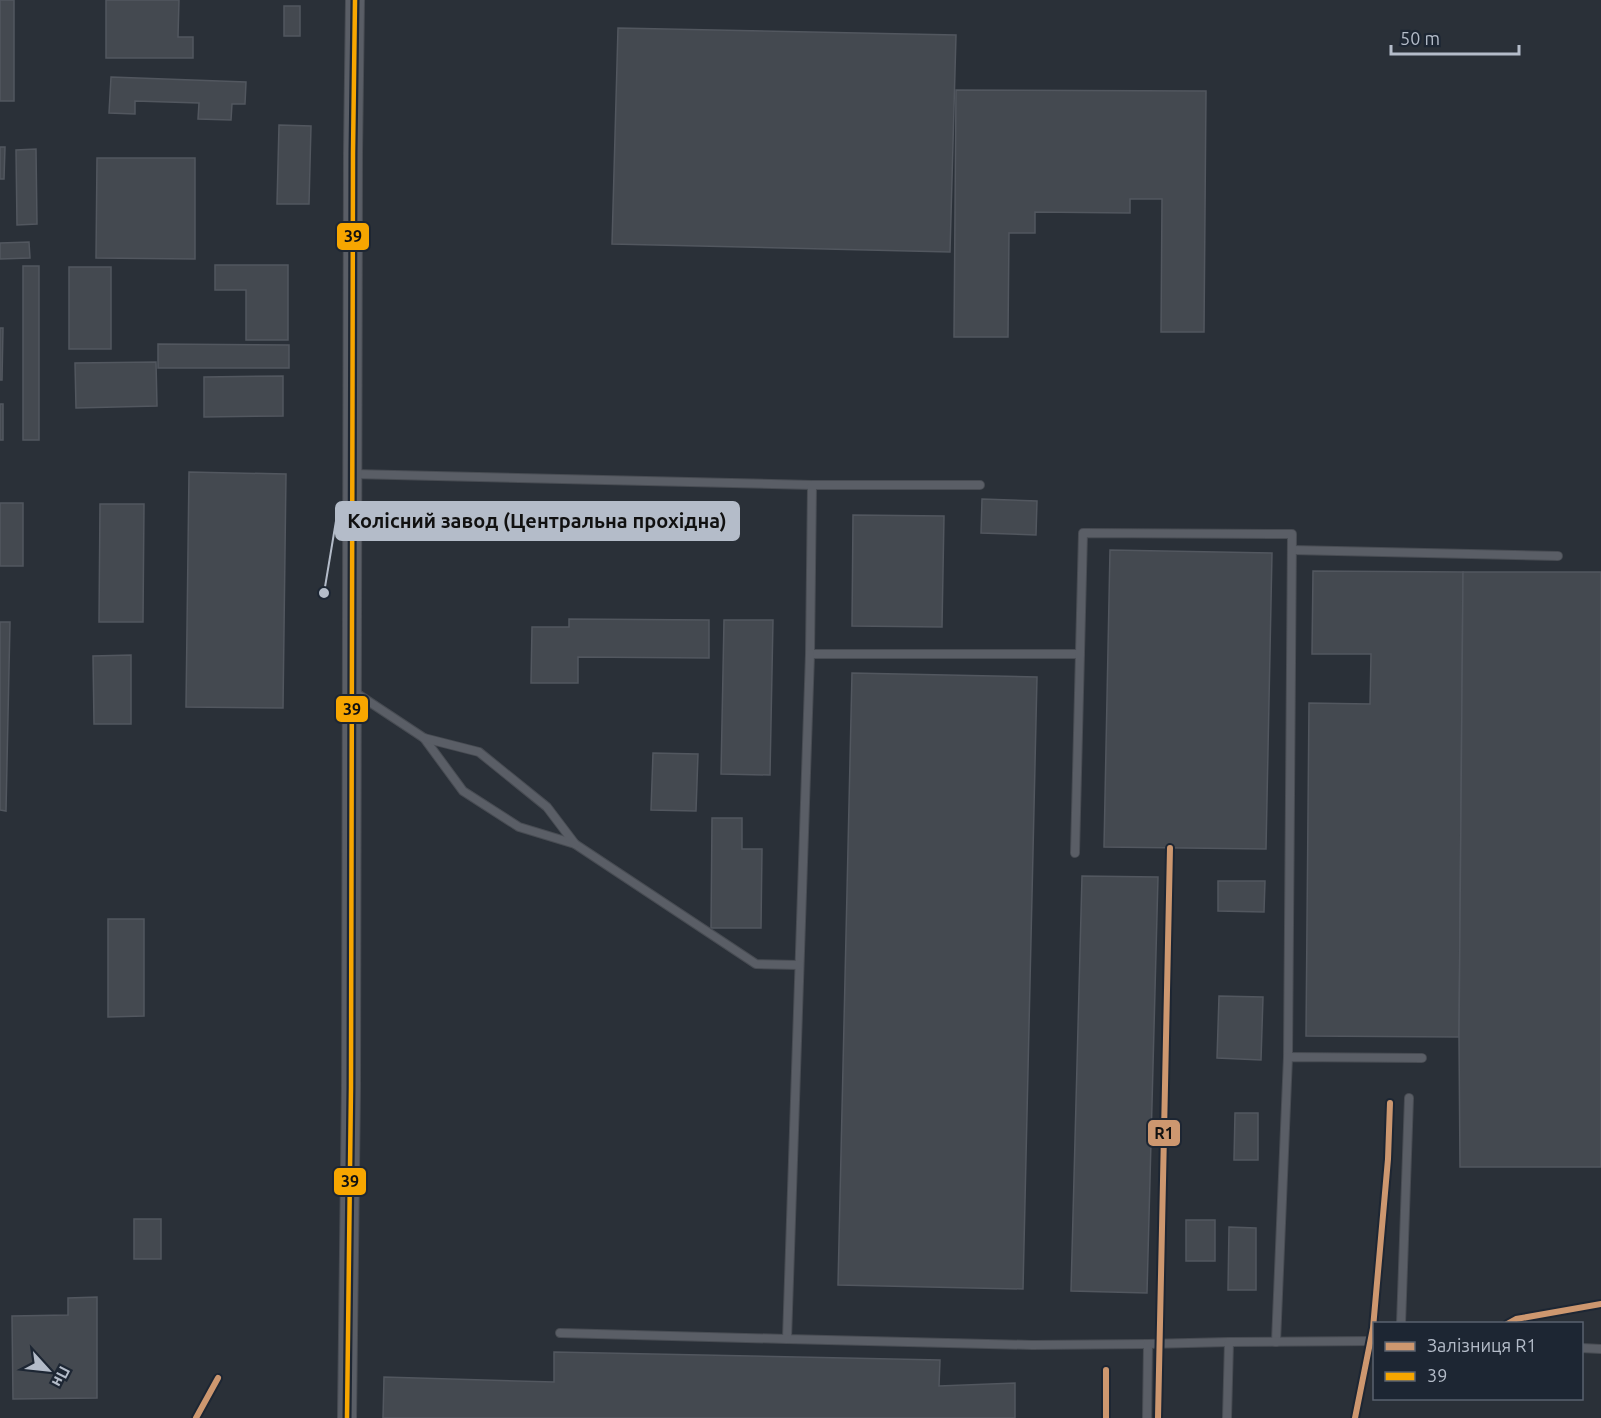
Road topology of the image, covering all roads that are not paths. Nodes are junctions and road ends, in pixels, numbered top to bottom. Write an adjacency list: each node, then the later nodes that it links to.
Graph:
1 (355, 0): 2 (street)
2 (352, 474): 3 (lane); 9 (street)
3 (812, 485): 4 (lane); 7 (lane)
4 (980, 485)
5 (1292, 550): 6 (lane); 8 (lane); 14 (lane)
6 (1558, 556)
7 (810, 654): 8 (lane); 13 (lane)
8 (1080, 654): 12 (lane)
9 (352, 690): 10 (lane); 26 (street)
10 (424, 738): 11 (lane); 11 (lane)
11 (575, 844): 13 (lane)
12 (1075, 853)
13 (800, 965): 19 (lane)
14 (1288, 1057): 15 (lane); 20 (lane)
15 (1422, 1058)
16 (1409, 1098): 17 (lane)
17 (1401, 1322)
18 (560, 1333): 19 (lane)
19 (787, 1339): 23 (lane)
20 (1276, 1341): 21 (lane); 22 (lane)
21 (1373, 1341)
22 (1229, 1342): 23 (lane); 28 (lane)
23 (1148, 1344): 27 (lane)
24 (1583, 1348): 25 (lane)
25 (1601, 1349)
26 (347, 1418)
27 (1147, 1418)
28 (1227, 1418)

